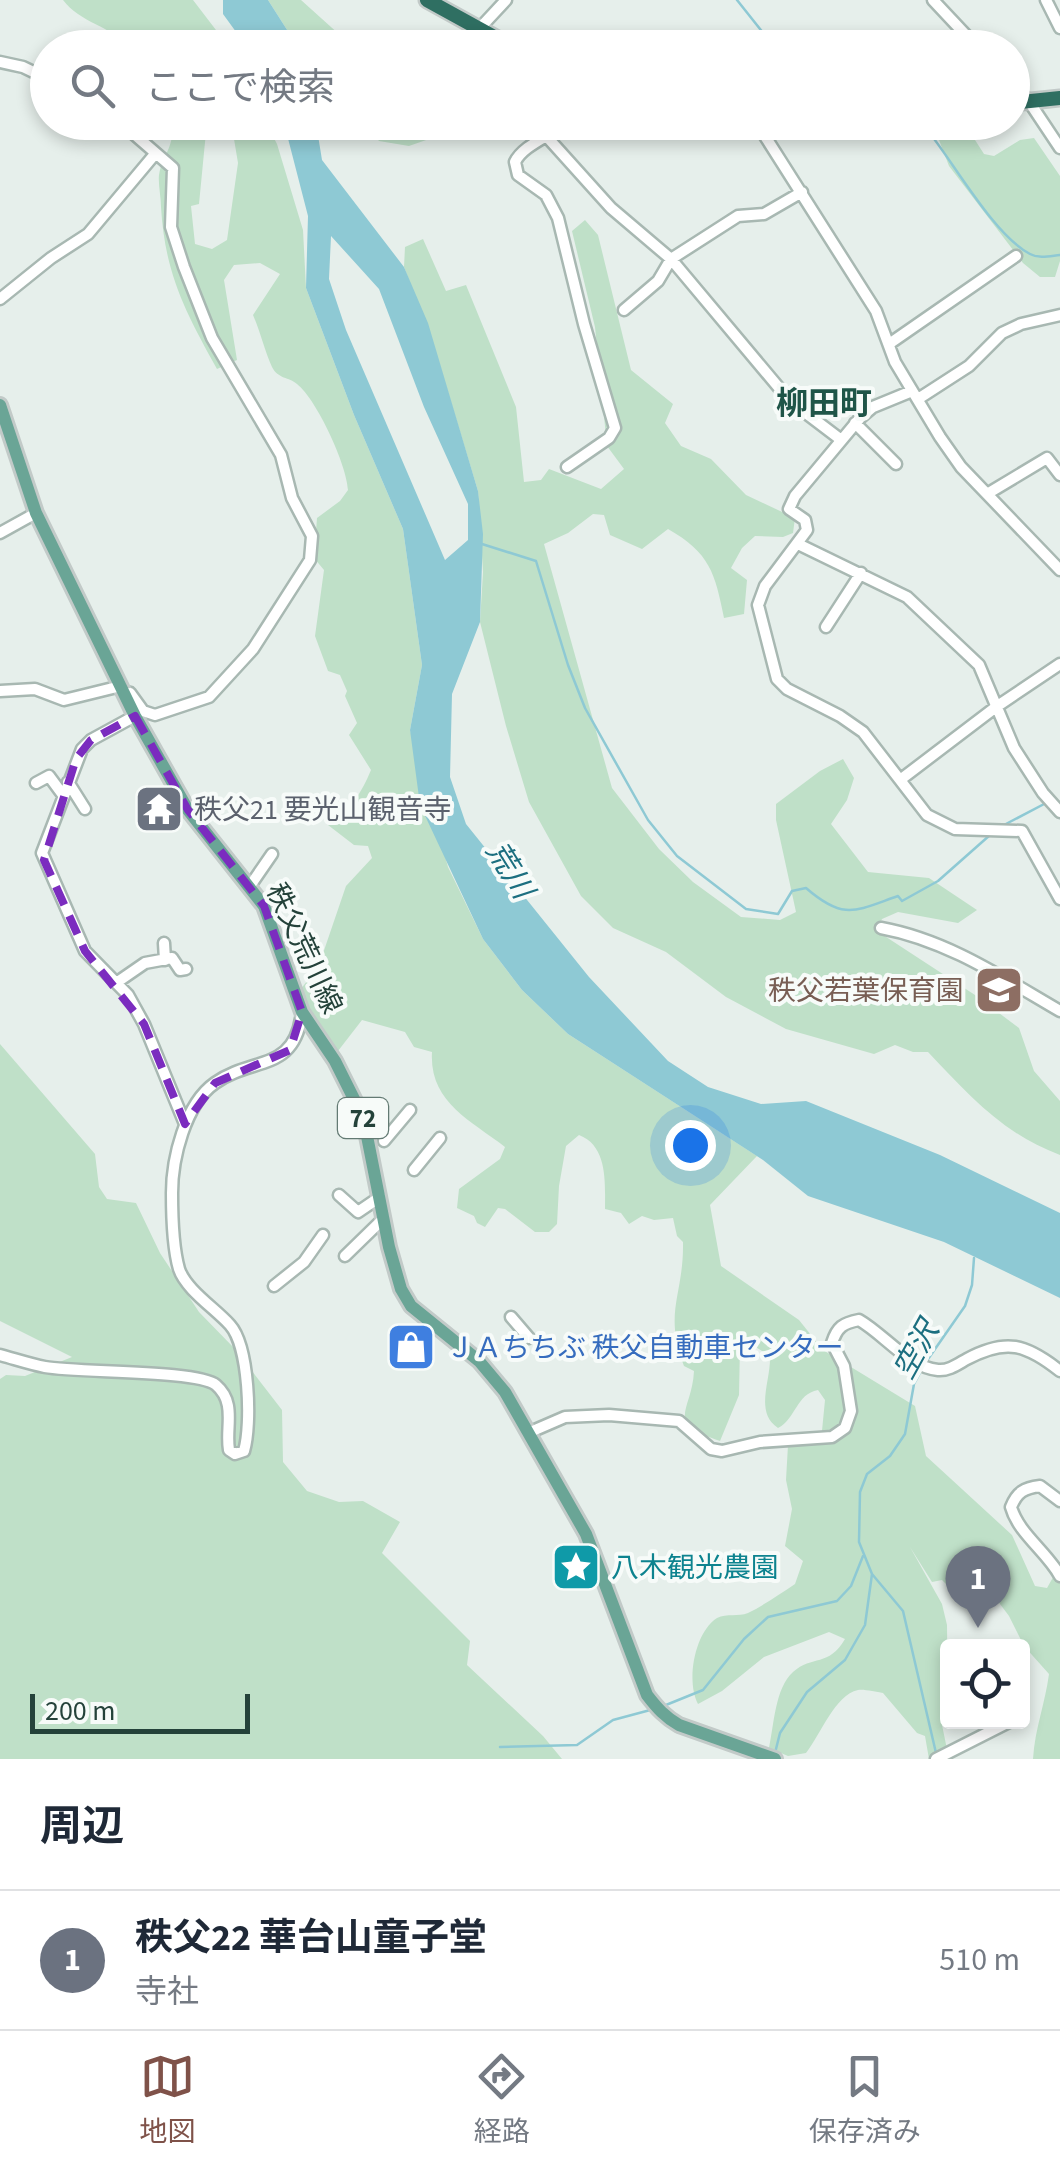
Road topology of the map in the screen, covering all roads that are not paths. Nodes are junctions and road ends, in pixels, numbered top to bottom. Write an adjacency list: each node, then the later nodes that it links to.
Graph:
1 (427, 0): 6 (highway)
2 (506, 0): 6 (street)
3 (932, 0): 7 (street)
4 (1046, 0): 5 (street)
5 (1060, 28)
6 (479, 29)
7 (961, 30)
8 (0, 62): 9 (street)
9 (30, 70)
10 (1060, 98): 11 (highway)
11 (1030, 101)
12 (1030, 114): 17 (street)
13 (140, 140): 18 (street)
14 (543, 140): 31 (street)
15 (550, 140): 21 (street)
16 (768, 140): 19 (street)
17 (1060, 148)
18 (155, 154): 22 (street); 42 (street)
19 (802, 192): 21 (street); 25 (street)
20 (1016, 256): 25 (street)
21 (671, 259): 23 (street); 29 (street)
22 (0, 300)
23 (624, 310)
24 (1060, 315): 26 (street)
25 (890, 344): 26 (street)
26 (915, 395): 28 (street); 33 (street)
27 (0, 405): 34 (main road, 秩父荒川線 / 72)
28 (855, 423): 29 (street); 30 (street)
29 (840, 440): 36 (street)
30 (896, 464)
31 (567, 467)
32 (1060, 475): 33 (street)
33 (987, 494): 37 (street)
34 (36, 513): 35 (street); 42 (main road, 秩父荒川線 / 72)
35 (0, 533)
36 (798, 544): 38 (street); 45 (street)
37 (1060, 570)
38 (861, 573): 39 (street); 43 (street)
39 (826, 627)
40 (1060, 664): 43 (street)
41 (0, 691): 42 (street)
42 (123, 691): 44 (main road, 秩父荒川線 / 72)
43 (996, 707): 45 (street); 50 (street)
44 (136, 716): 46 (street); 52 (main road, 秩父荒川線 / 72)
45 (900, 780): 53 (street)
46 (68, 782): 48 (street); 49 (street)
47 (36, 783): 48 (street)
48 (64, 794): 58 (street)
49 (85, 809)
50 (1060, 812)
51 (272, 854): 52 (street)
52 (250, 886): 60 (main road, 秩父荒川線 / 72)
53 (1060, 899)
54 (881, 928): 59 (street)
55 (164, 942): 56 (street)
56 (164, 960): 57 (street); 58 (street)
57 (186, 969)
58 (116, 983): 62 (street)
59 (1060, 1011)
60 (302, 1012): 62 (street); 67 (main road, 秩父荒川線 / 72)
61 (410, 1110): 64 (street)
62 (186, 1124): 74 (street)
63 (440, 1138): 65 (street)
64 (384, 1140)
65 (414, 1170)
66 (339, 1195): 67 (street)
67 (380, 1196): 68 (main road, 秩父荒川線 / 72)
68 (384, 1218): 70 (street); 76 (main road, 秩父荒川線 / 72)
69 (323, 1236): 71 (street)
70 (345, 1256)
71 (274, 1286)
72 (511, 1317): 73 (street)
73 (529, 1338)
74 (0, 1355)
75 (1060, 1371): 76 (street)
76 (528, 1433): 81 (main road, 秩父荒川線 / 72)
77 (1060, 1501): 78 (street)
78 (1060, 1576)
79 (995, 1729): 80 (street)
80 (939, 1757)
81 (775, 1759)

